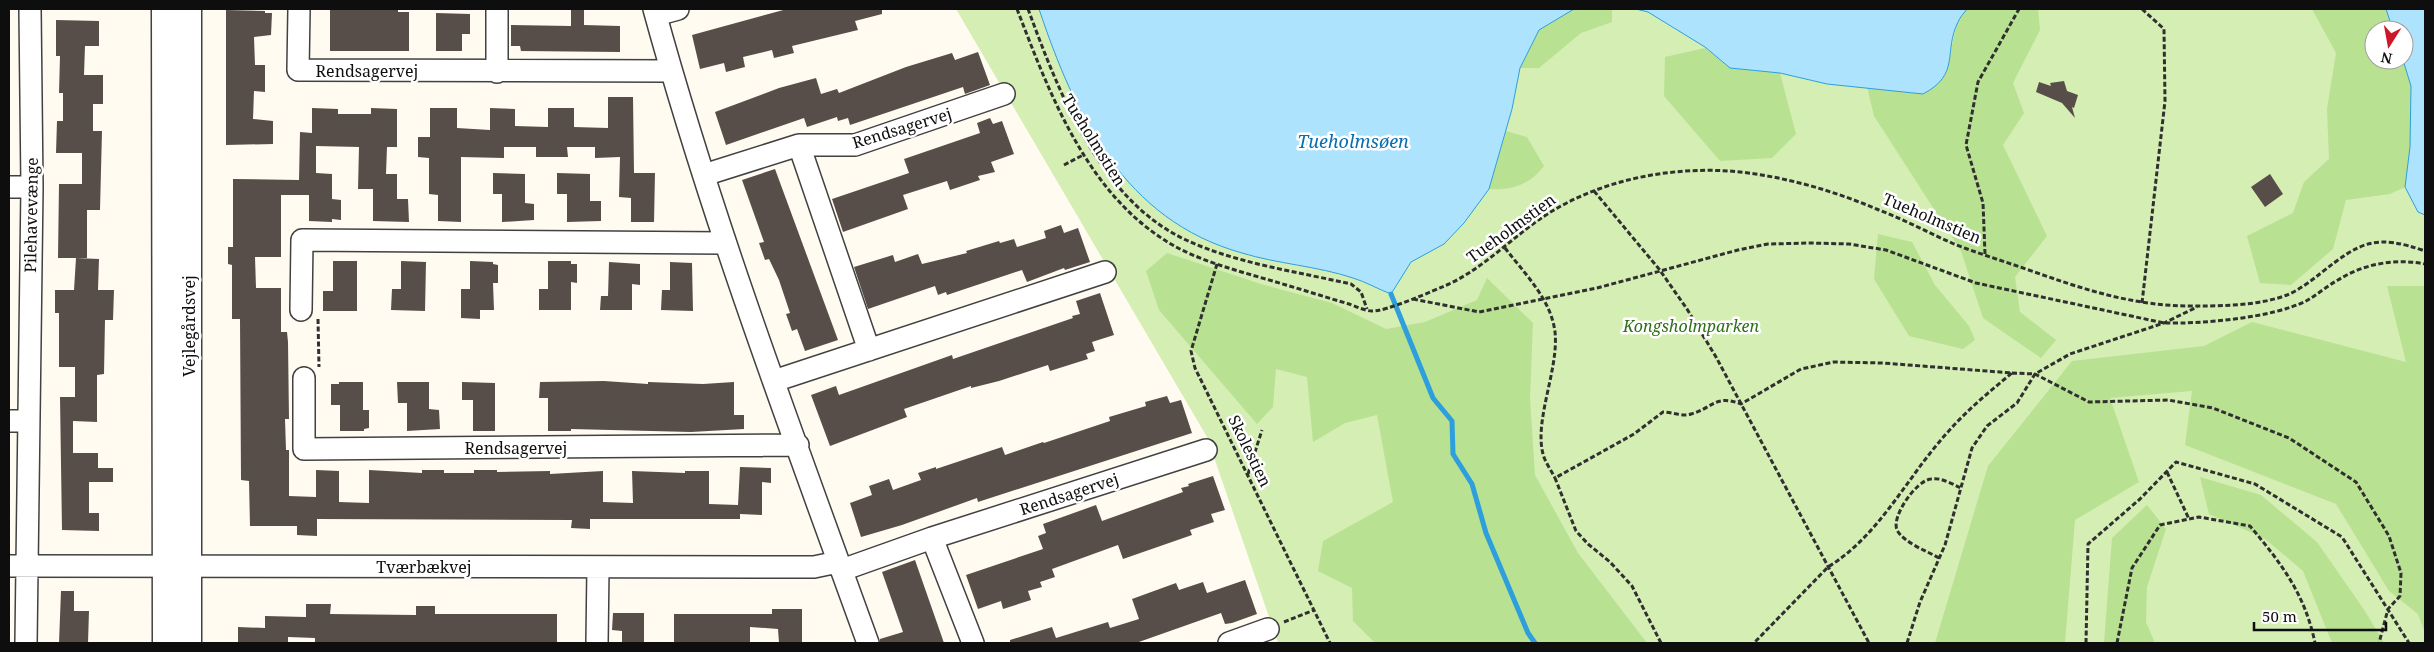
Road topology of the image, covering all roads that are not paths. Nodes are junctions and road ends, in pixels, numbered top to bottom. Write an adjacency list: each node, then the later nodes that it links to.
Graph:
1 (30, 9): 14 (street, Pilehavevænge)
2 (165, 9): 27 (street, Vejlegårdsvej)
3 (188, 9): 27 (street, Vejlegårdsvej)
4 (299, 9): 9 (street, Rendsagervej)
5 (497, 9): 9 (street)
6 (678, 9): 7 (street)
7 (655, 12): 8 (street)
8 (671, 71): 9 (street, Rendsagervej); 12 (street)
9 (496, 72)
10 (1004, 94): 11 (street, Rendsagervej)
11 (799, 145): 12 (street, Rendsagervej); 18 (street)
12 (704, 175): 15 (street)
13 (9, 187): 14 (street)
14 (32, 187): 21 (street, Pilehavevænge)
15 (725, 244): 17 (street); 20 (street)
16 (1105, 272): 18 (street)
17 (301, 310)
18 (869, 350): 20 (street)
19 (304, 378): 22 (street, Rendsagervej)
20 (774, 381): 22 (street)
21 (18, 421): 25 (street, Pilehavevænge)
22 (798, 445): 26 (street)
23 (1215, 447): 24 (street, Rendsagervej)
24 (932, 538): 26 (street, Rendsagervej); 35 (street)
25 (17, 566): 27 (street, Tværbækvej); 30 (street, Pilehavevænge)
26 (840, 566): 28 (street, Tværbækvej); 34 (street)
27 (177, 567): 28 (street, Tværbækvej); 31 (street, Vejlegårdsvej); 32 (street, Vejlegårdsvej)
28 (598, 567): 33 (street)
29 (1268, 629): 36 (street)
30 (26, 643)
31 (166, 643)
32 (188, 643)
33 (597, 643)
34 (868, 643)
35 (973, 643)
36 (1229, 643)

